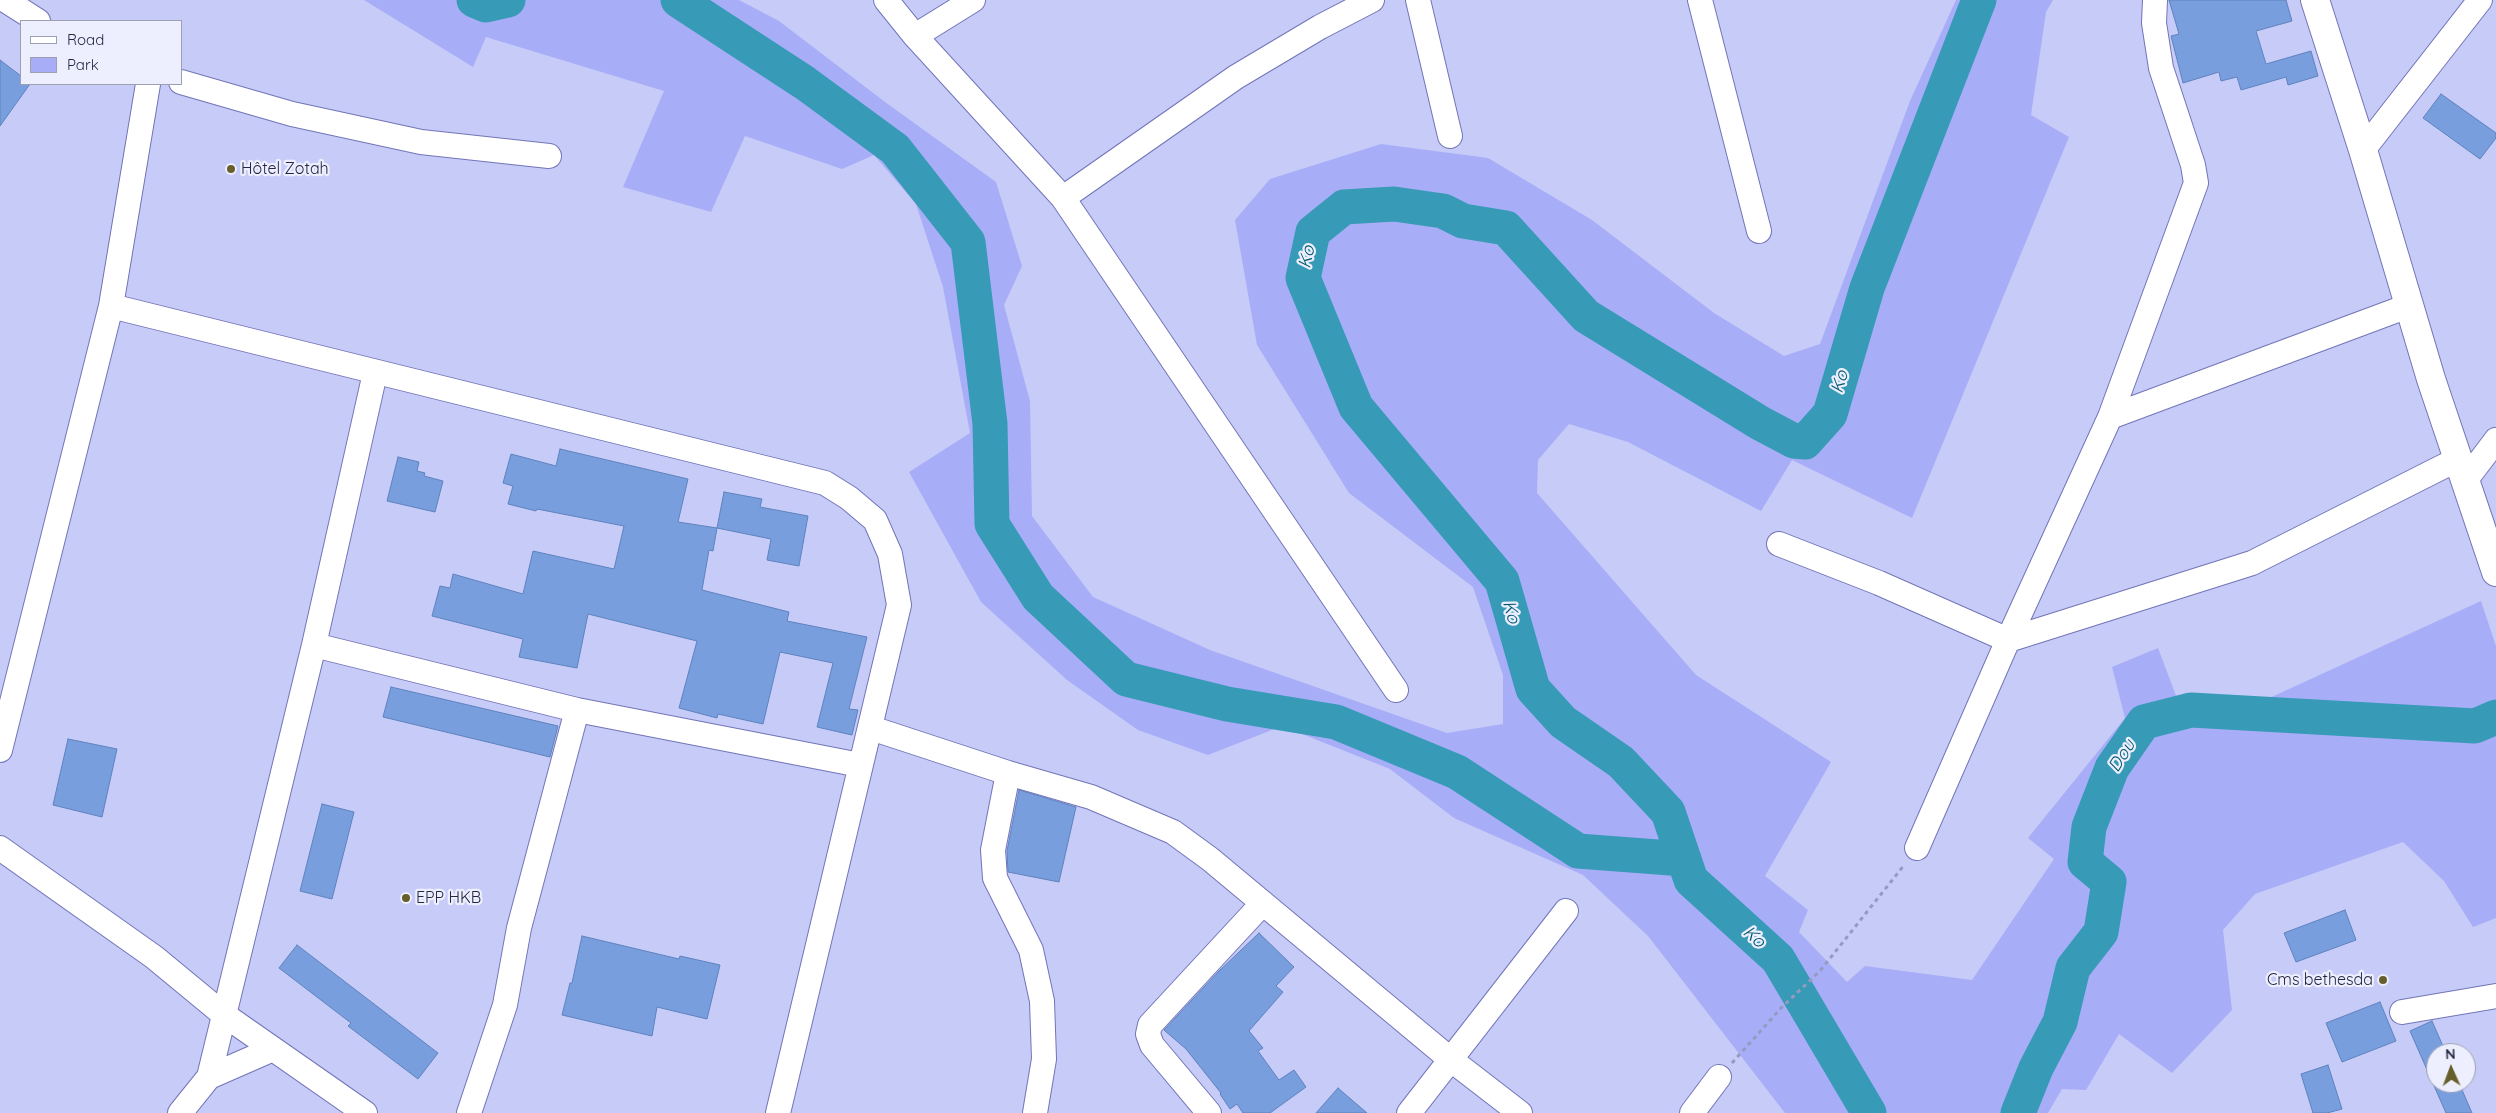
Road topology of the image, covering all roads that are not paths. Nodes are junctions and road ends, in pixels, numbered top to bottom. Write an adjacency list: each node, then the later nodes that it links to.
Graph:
1 (5, 0): 10 (street)
2 (886, 0): 11 (street)
3 (973, 0): 11 (street)
4 (1372, 0): 17 (street)
5 (1418, 0): 14 (street)
6 (1700, 0): 18 (street)
7 (2155, 0): 22 (street)
8 (2315, 0): 15 (main road)
9 (2480, 0): 15 (street)
10 (36, 20)
11 (915, 36): 17 (street)
12 (182, 82): 16 (street)
13 (148, 85): 19 (street)
14 (1450, 136)
15 (2363, 150): 20 (main road)
16 (549, 156)
17 (1063, 198): 29 (street)
18 (1759, 230)
19 (111, 306): 21 (street); 32 (street)
20 (2408, 306): 22 (street); 24 (main road)
21 (375, 373): 28 (street); 31 (street)
22 (2110, 417): 27 (street)
23 (2494, 448): 24 (street)
24 (2461, 470): 26 (main road); 27 (street)
25 (1779, 544): 27 (street)
26 (2496, 572)
27 (2008, 640): 36 (street)
28 (314, 645): 30 (street); 41 (street)
29 (1396, 690)
30 (577, 710): 33 (street); 48 (street)
31 (871, 728): 33 (street); 34 (street)
32 (0, 750)
33 (860, 765): 49 (street)
34 (1008, 773): 37 (street); 50 (street)
35 (0, 848): 41 (street)
36 (1917, 848)
37 (1263, 903): 43 (street); 51 (street)
38 (1566, 911): 43 (street)
39 (2496, 996): 40 (street)
40 (2402, 1012)
41 (223, 1014): 42 (street); 44 (street)
42 (272, 1049): 44 (street); 47 (street)
43 (1450, 1059): 52 (street); 53 (street)
44 (209, 1077): 46 (street)
45 (1719, 1077): 54 (street)
46 (180, 1113)
47 (365, 1113)
48 (469, 1113)
49 (778, 1113)
50 (1034, 1113)
51 (1209, 1113)
52 (1409, 1113)
53 (1520, 1113)
54 (1692, 1113)

